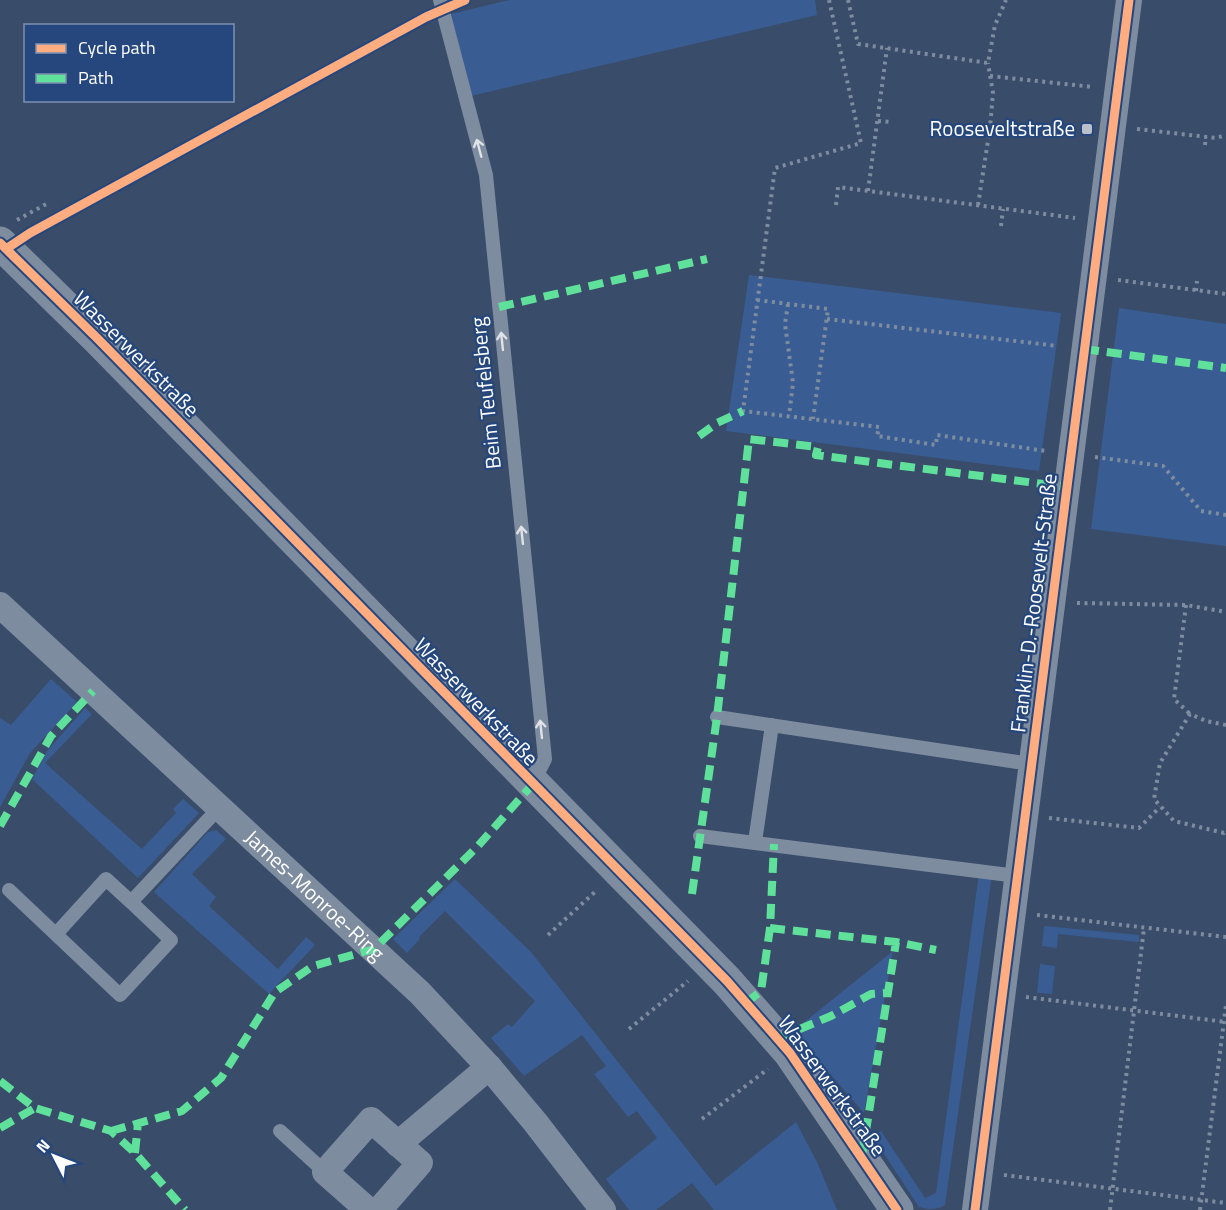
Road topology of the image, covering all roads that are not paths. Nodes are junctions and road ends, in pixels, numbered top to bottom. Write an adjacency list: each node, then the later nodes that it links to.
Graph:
1 (440, 0): 8 (lane, Beim Teufelsberg, one-way to 1)
2 (1129, 0): 7 (street, Franklin-D.-Roosevelt-Straße)
3 (5, 233): 8 (street, Wasserwerkstraße)
4 (0, 605): 9 (street, James-Monroe-Ring)
5 (717, 717): 6 (lane)
6 (772, 725): 7 (lane); 11 (lane)
7 (1031, 764): 12 (street, Franklin-D.-Roosevelt-Straße)
8 (532, 785): 23 (street, Wasserwerkstraße)
9 (219, 808): 14 (lane); 16 (street, James-Monroe-Ring)
10 (700, 836): 11 (lane)
11 (755, 842): 12 (lane)
12 (1017, 876): 24 (street, Franklin-D.-Roosevelt-Straße)
13 (9, 890): 15 (lane)
14 (131, 902): 15 (lane); 15 (lane)
15 (56, 934)
16 (489, 1067): 18 (street); 22 (street, James-Monroe-Ring)
17 (280, 1131): 19 (lane)
18 (398, 1144): 19 (street); 21 (street)
19 (325, 1172): 20 (street)
20 (368, 1210)
21 (379, 1210)
22 (603, 1210)
23 (897, 1210)
24 (975, 1210)

